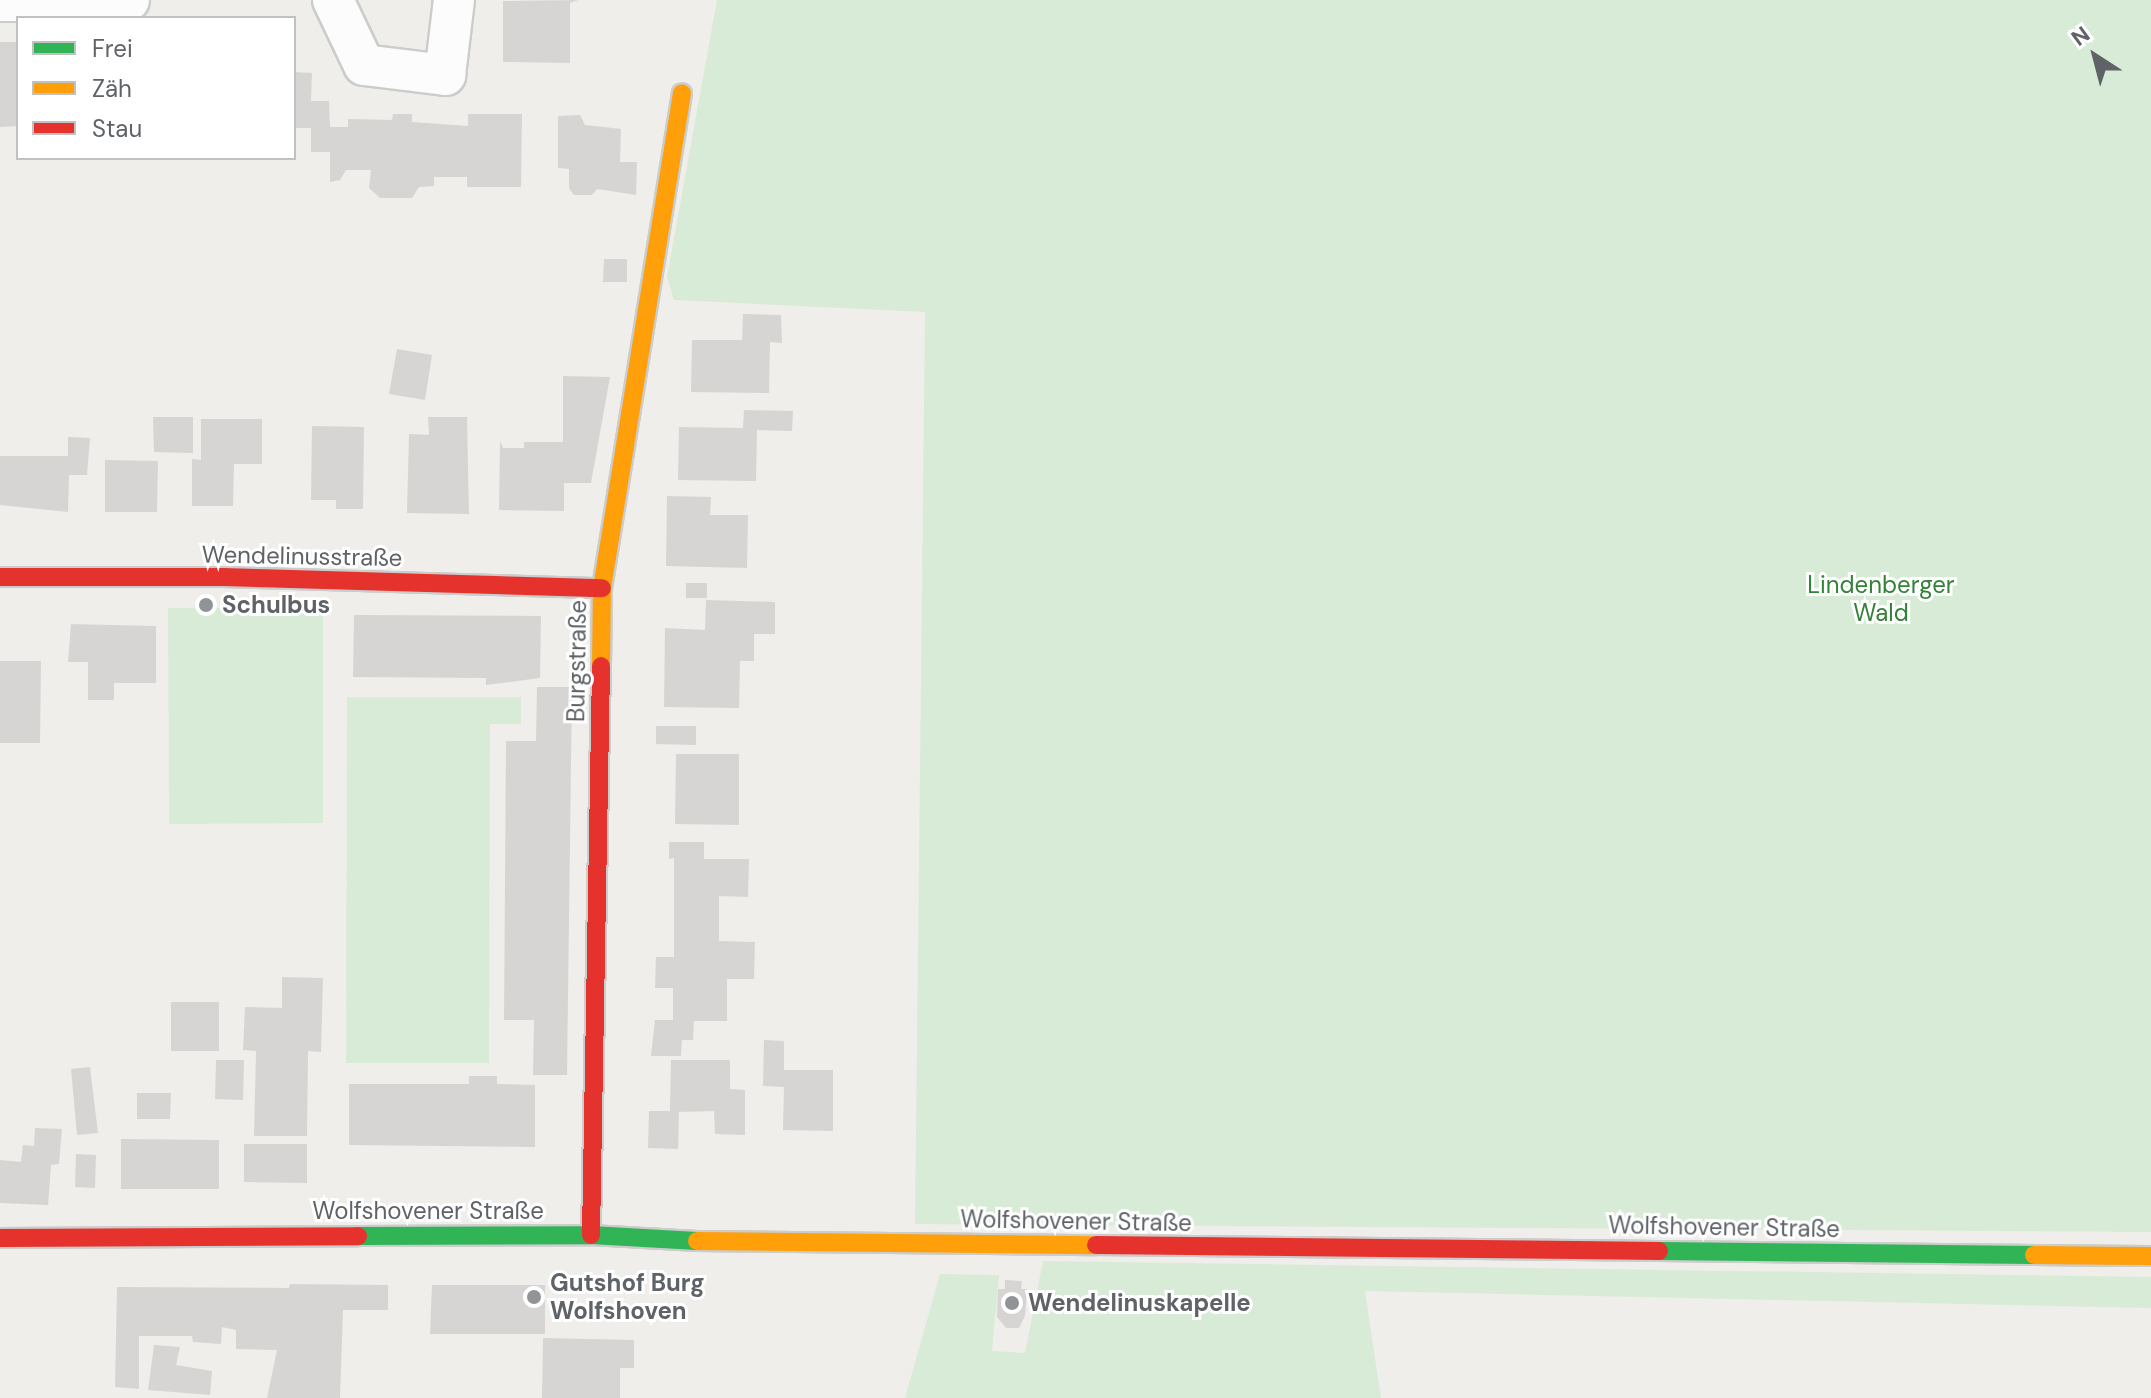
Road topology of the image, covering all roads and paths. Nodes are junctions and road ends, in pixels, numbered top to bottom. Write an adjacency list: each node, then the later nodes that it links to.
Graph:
1 (129, 0): 4 (street)
2 (333, 0): 3 (street)
3 (454, 0)
4 (0, 1)
5 (682, 93): 7 (street, Burgstraße)
6 (0, 577): 7 (street, Wendelinusstraße)
7 (602, 588): 8 (street, Burgstraße)
8 (591, 1235): 9 (street, Wolfshovener Straße); 10 (street, Wolfshovener Straße)
9 (0, 1238)
10 (2151, 1256)

